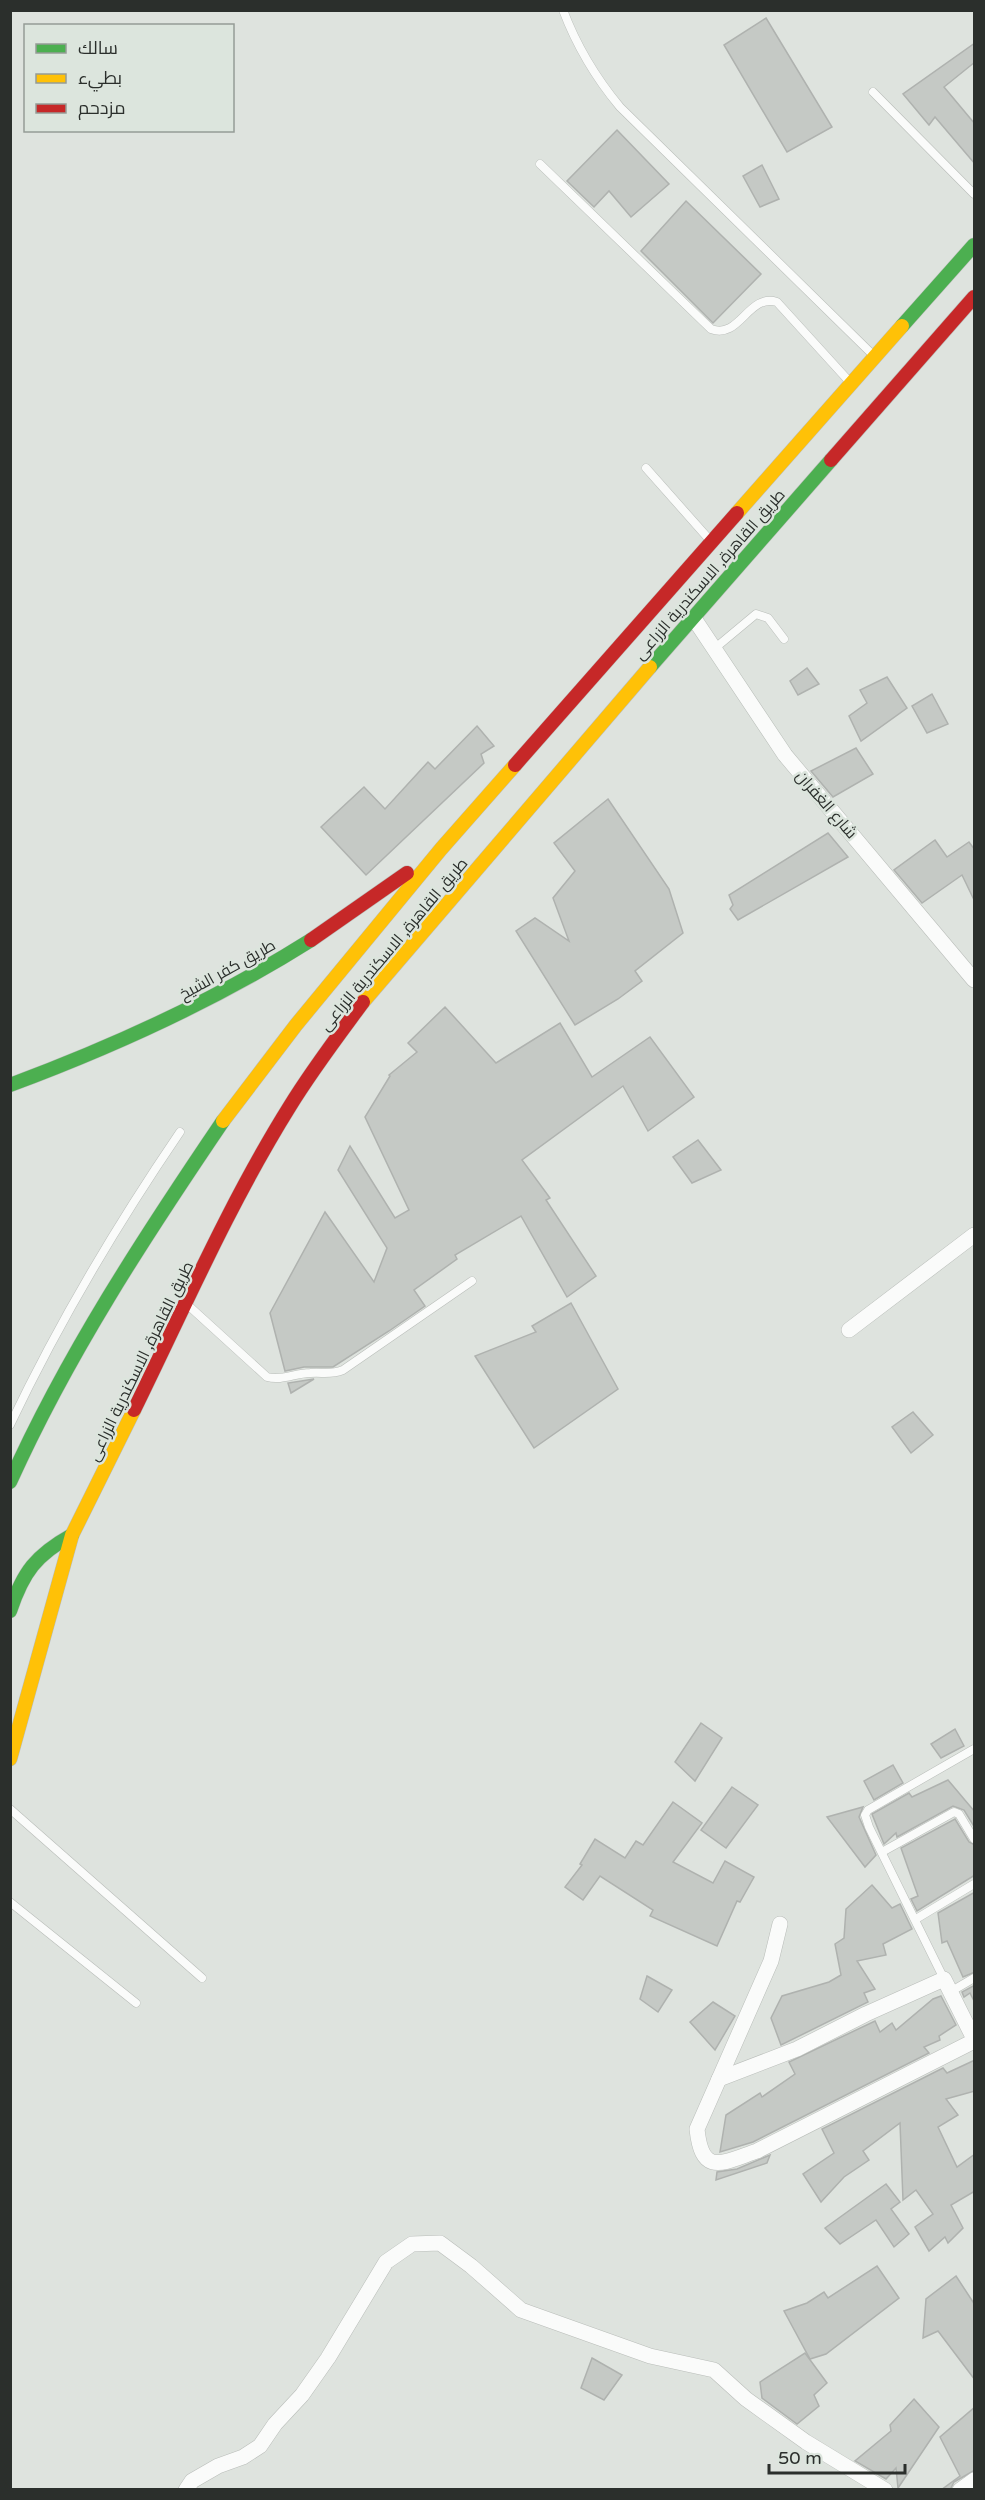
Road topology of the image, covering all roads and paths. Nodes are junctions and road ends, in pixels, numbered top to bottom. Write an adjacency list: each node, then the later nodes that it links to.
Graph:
1 (563, 10): 7 (lane)
2 (873, 92): 4 (lane)
3 (540, 164): 8 (lane)
4 (975, 194)
5 (975, 245): 7 (highway, طريق القاهرة, الاسكندرية الزراعى)
6 (975, 297): 11 (highway, طريق القاهرة, الاسكندرية الزراعى)
7 (876, 358): 8 (highway, طريق القاهرة, الاسكندرية الزراعى)
8 (852, 385): 10 (highway, طريق القاهرة, الاسكندرية الزراعى)
9 (646, 468): 10 (lane)
10 (711, 541): 14 (highway, طريق القاهرة, الاسكندرية الزراعى)
11 (693, 617): 13 (street, شارع الغفران); 20 (highway, طريق القاهرة, الاسكندرية الزراعى)
12 (784, 639): 13 (lane)
13 (714, 649): 15 (street, شارع الغفران)
14 (441, 849): 16 (highway, طريق كفر الشيخ); 23 (highway, طريق القاهرة, الاسكندرية الزراعى)
15 (975, 980)
16 (10, 1085)
17 (180, 1132): 22 (lane)
18 (975, 1235): 21 (street)
19 (472, 1281): 20 (lane)
20 (187, 1304): 24 (highway, طريق القاهرة, الاسكندرية الزراعى)
21 (849, 1330)
22 (10, 1425)
23 (10, 1482)
24 (72, 1535): 25 (highway); 27 (highway, طريق القاهرة, الاسكندرية الزراعى)
25 (10, 1611)
26 (975, 1749): 30 (lane)
27 (10, 1759)
28 (10, 1809): 35 (lane)
29 (975, 1839): 30 (lane)
30 (882, 1852): 33 (lane)
31 (975, 1884): 33 (lane)
32 (10, 1902): 38 (lane)
33 (916, 1919): 37 (lane)
34 (780, 1924): 40 (street)
35 (202, 1978)
36 (975, 1978): 37 (lane)
37 (947, 1985): 39 (street); 40 (street)
38 (136, 2003)
39 (975, 2040): 40 (street)
40 (719, 2079)
41 (975, 2480): 44 (street)
42 (186, 2490): 43 (street)
43 (885, 2490)
44 (960, 2490)

